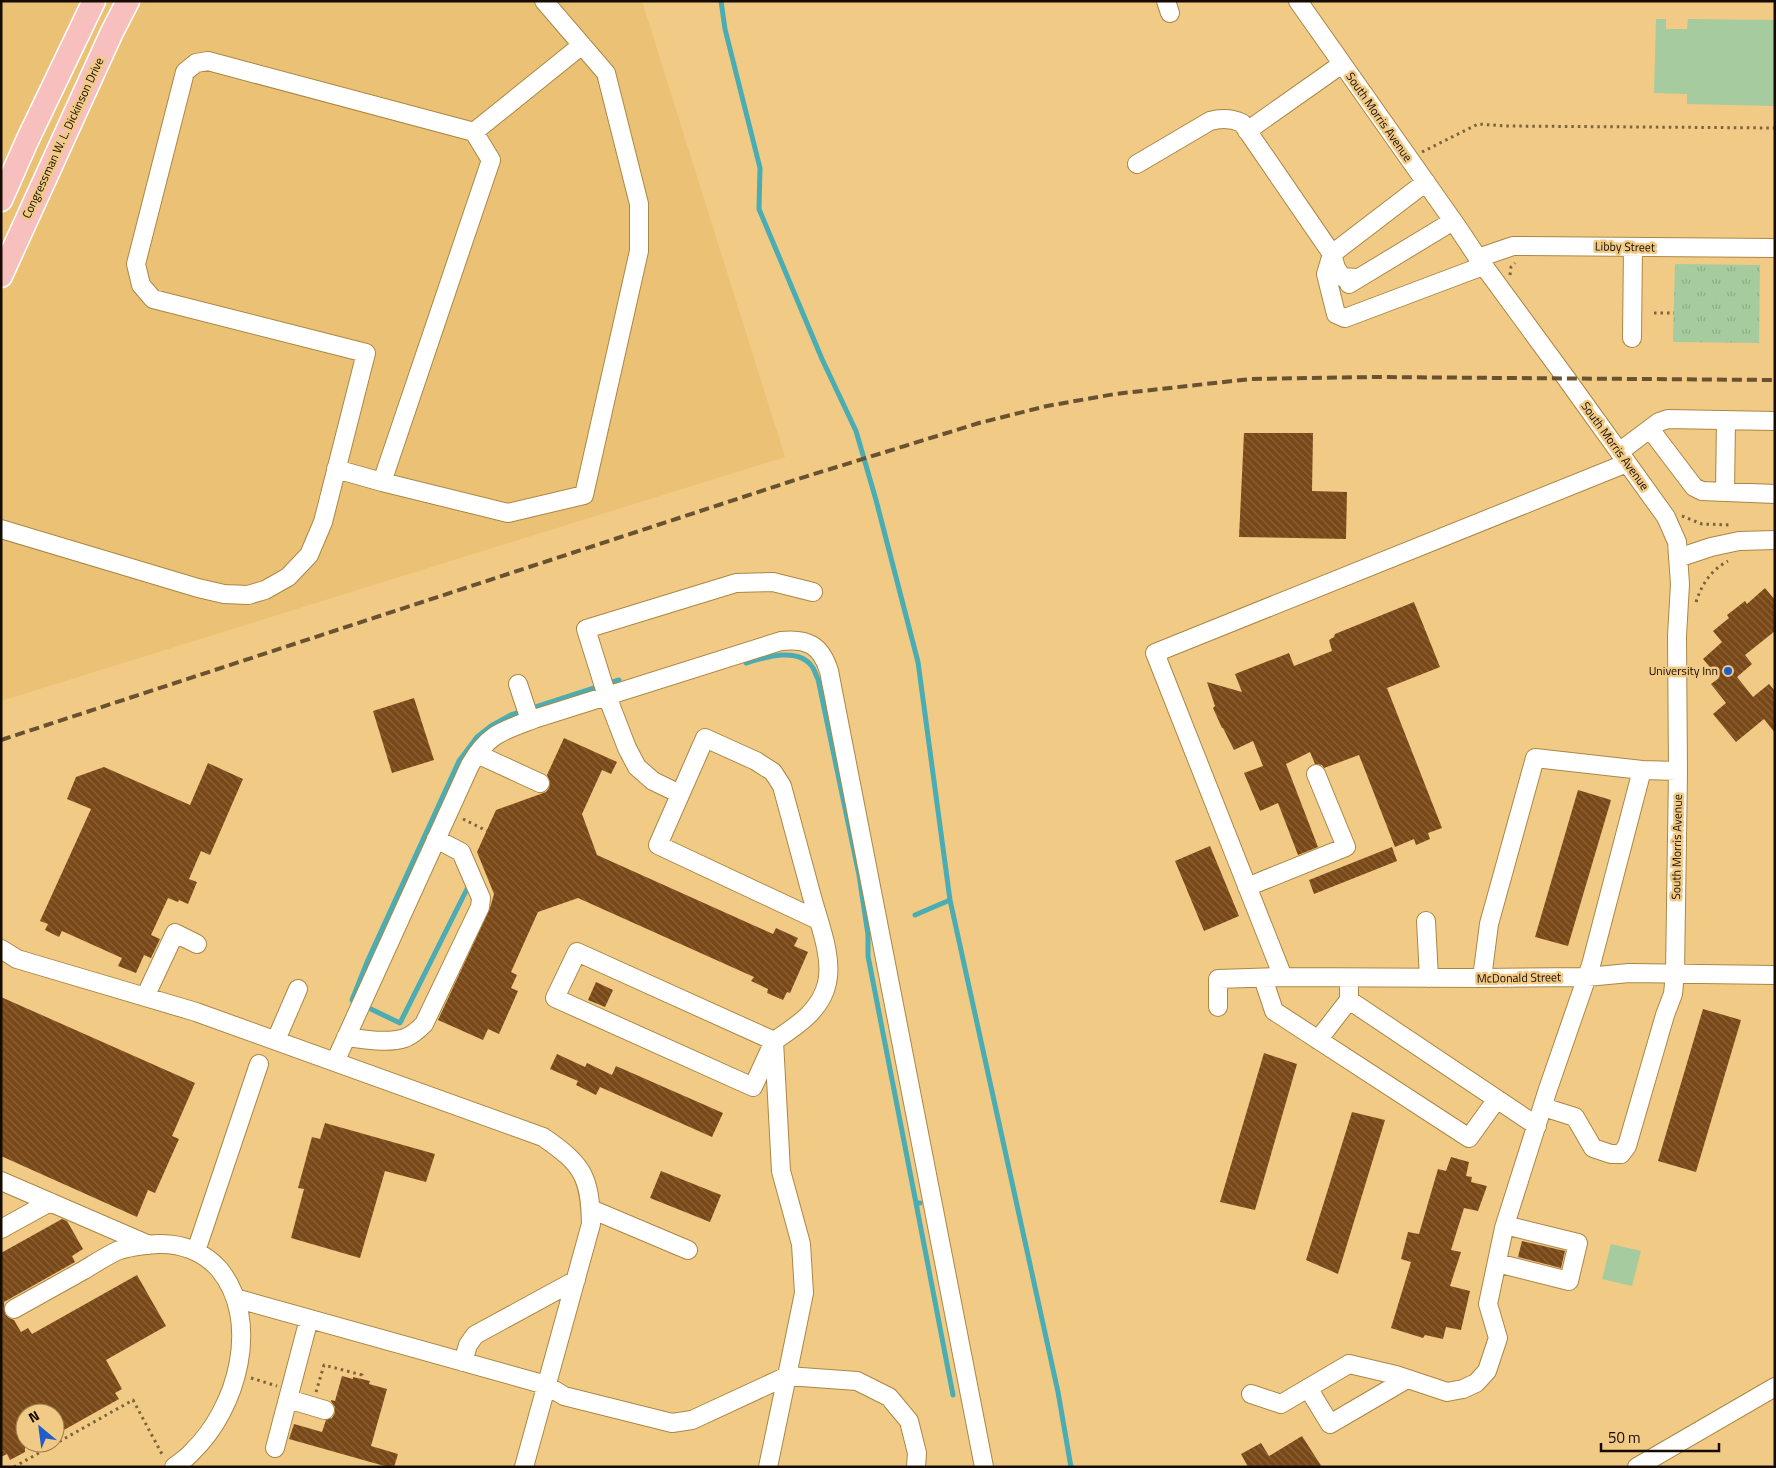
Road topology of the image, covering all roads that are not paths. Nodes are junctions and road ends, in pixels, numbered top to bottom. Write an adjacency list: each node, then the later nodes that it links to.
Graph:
1 (94, 1): 9 (main road)
2 (128, 1): 19 (main road, Congressman W. L. Dickinson Drive)
3 (544, 1): 5 (street)
4 (1298, 1): 6 (street, South Morris Avenue)
5 (582, 46): 8 (street); 28 (street)
6 (1342, 64): 7 (street); 12 (street, South Morris Avenue)
7 (1248, 131): 10 (street); 17 (street)
8 (474, 132): 27 (street); 28 (street)
9 (27, 141): 11 (street); 13 (main road)
10 (1137, 164)
11 (1, 172)
12 (1426, 182): 14 (street, South Morris Avenue); 17 (street)
13 (1, 200)
14 (1453, 221): 18 (street, South Morris Avenue); 20 (street)
15 (1633, 247): 16 (street, Libby Street); 18 (street, Libby Street); 22 (street)
16 (1775, 248)
17 (1332, 254): 20 (street); 21 (street)
18 (1481, 262): 21 (street, Libby Street); 26 (street, South Morris Avenue)
19 (1, 276)
20 (1357, 278): 21 (street)
21 (1332, 299)
22 (1632, 338)
23 (1726, 420): 24 (street); 25 (street); 29 (street)
24 (1775, 421)
25 (1650, 429): 26 (street); 29 (street)
26 (1623, 458): 33 (street, South Morris Avenue); 45 (street)
27 (336, 469): 28 (street); 31 (street)
28 (382, 482)
29 (1725, 492): 30 (street)
30 (1775, 494)
31 (1, 529)
32 (1775, 540): 33 (street)
33 (1678, 558): 40 (street, South Morris Avenue)
34 (813, 592): 36 (street)
35 (518, 684): 37 (street)
36 (607, 696): 37 (street); 43 (street); 98 (street)
37 (530, 720): 38 (street)
38 (477, 754): 42 (street); 44 (street)
39 (1642, 770): 40 (street); 54 (street); 57 (street)
40 (1678, 771): 50 (street, South Morris Avenue)
41 (1316, 774): 45 (street)
42 (540, 783)
43 (680, 794): 46 (street); 46 (street)
44 (436, 839): 62 (street); 62 (street)
45 (1247, 887): 52 (street)
46 (818, 920): 65 (street)
47 (1426, 921): 56 (street)
48 (197, 944): 59 (street)
49 (1, 949): 59 (street)
50 (1675, 973): 51 (street, McDonald Street); 54 (street, McDonald Street); 69 (street, South Morris Avenue)
51 (1775, 975)
52 (1283, 977): 53 (street, McDonald Street); 55 (street, McDonald Street)
53 (1350, 977): 56 (street, McDonald Street); 60 (street)
54 (1587, 977): 57 (street, McDonald Street); 69 (street)
55 (1263, 978): 61 (street, McDonald Street); 64 (street)
56 (1429, 978): 57 (street, McDonald Street)
57 (1482, 978)
58 (298, 989): 63 (street)
59 (145, 997): 63 (street)
60 (1349, 1000): 64 (street); 68 (street)
61 (1218, 1007)
62 (346, 1037): 66 (street)
63 (276, 1040): 66 (street)
64 (1318, 1040): 68 (street)
65 (774, 1041): 65 (street); 85 (street)
66 (335, 1062): 73 (street)
67 (259, 1064): 77 (street)
68 (1497, 1099): 70 (street)
69 (1542, 1106): 70 (street)
70 (1537, 1126): 74 (street)
71 (1, 1181): 72 (street)
72 (50, 1202): 75 (street); 76 (street)
73 (591, 1209): 78 (street); 80 (street)
74 (1505, 1225): 79 (street); 79 (street)
75 (1, 1229)
76 (149, 1245): 77 (street); 82 (street)
77 (196, 1250): 81 (street)
78 (688, 1250)
79 (1496, 1264): 86 (street)
80 (576, 1280): 84 (street); 87 (street)
81 (235, 1298): 83 (street); 94 (street)
82 (14, 1309)
83 (309, 1319): 84 (street); 91 (street)
84 (463, 1362): 87 (street)
85 (787, 1376): 87 (street); 96 (street); 97 (street)
86 (1407, 1378): 89 (street); 89 (street)
87 (546, 1385): 95 (street)
88 (1775, 1387): 99 (street)
89 (1308, 1388): 90 (street)
90 (1251, 1394)
91 (289, 1395): 92 (street); 93 (street)
92 (319, 1408)
93 (276, 1448)
94 (169, 1463)
95 (524, 1467)
96 (768, 1467)
97 (916, 1467)
98 (984, 1467)
99 (1637, 1467)

